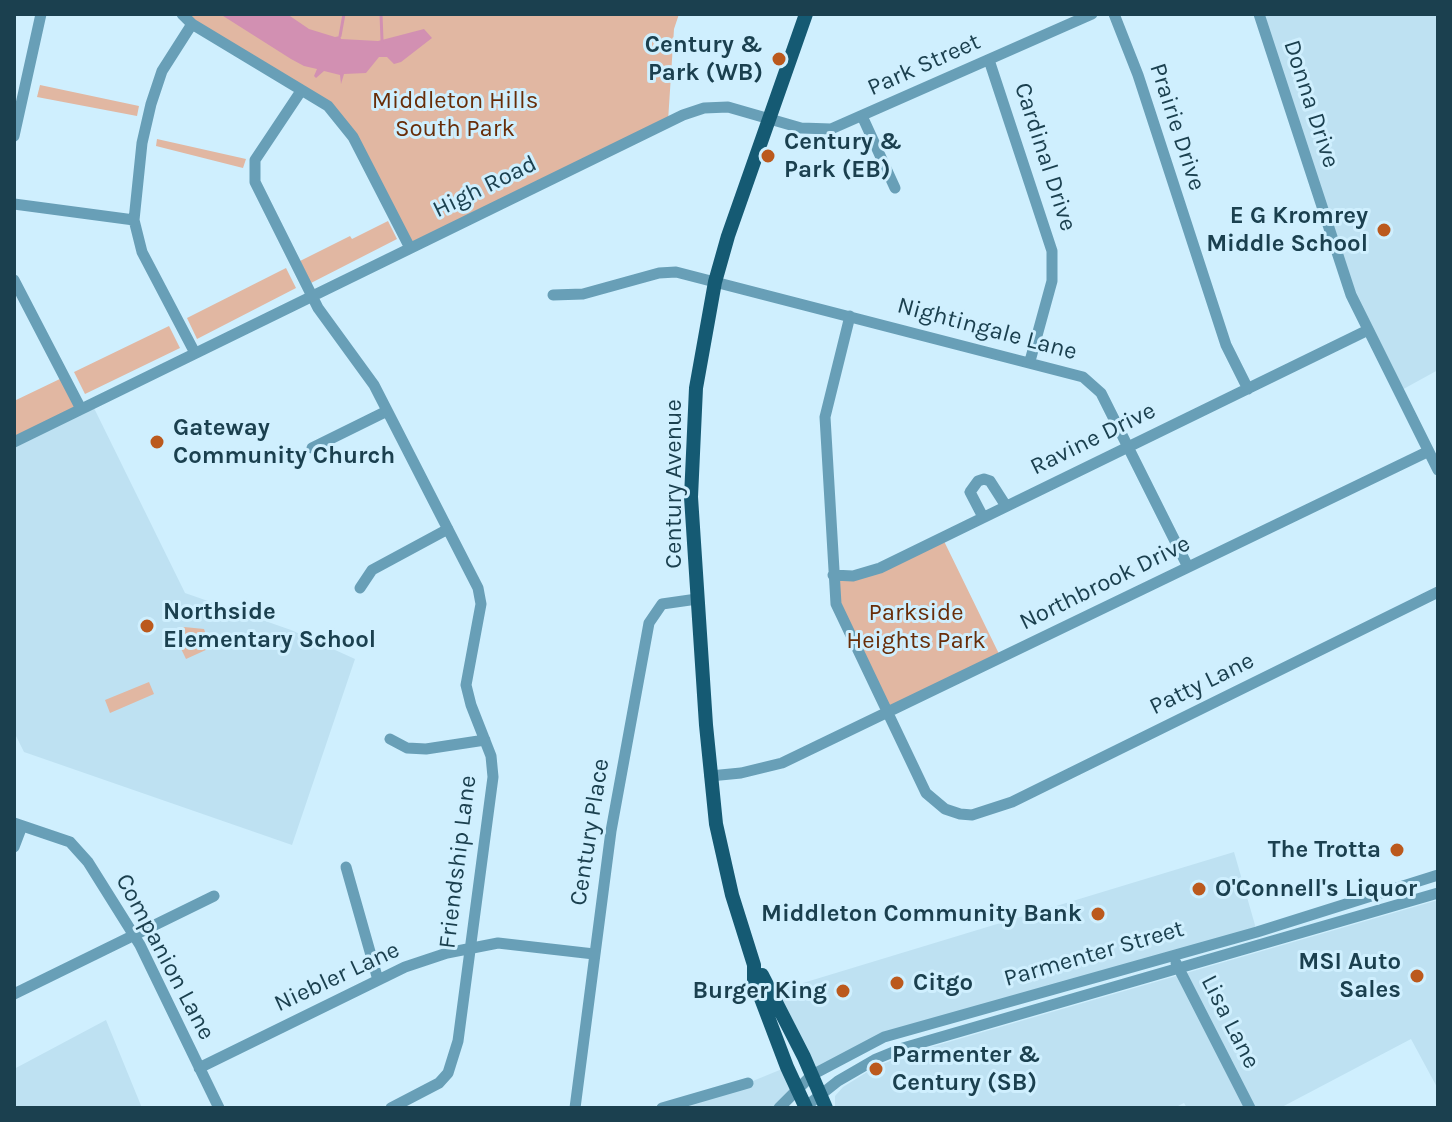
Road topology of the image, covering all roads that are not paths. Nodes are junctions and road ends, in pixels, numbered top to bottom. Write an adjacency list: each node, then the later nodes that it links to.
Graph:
1 (182, 14): 7 (street)
2 (806, 14): 11 (main road, Century Avenue)
3 (1092, 14): 8 (street, Park Street)
4 (1114, 14): 25 (street, Prairie Drive)
5 (1259, 14): 22 (street, Donna Drive)
6 (40, 15): 12 (street)
7 (192, 24): 9 (street); 15 (street)
8 (989, 60): 10 (street, Park Street); 24 (street, Cardinal Drive)
9 (301, 91): 16 (street); 20 (street)
10 (862, 116): 11 (street, Park Street); 13 (street)
11 (769, 119): 16 (street, High Road); 18 (main road, Century Avenue)
12 (14, 136)
13 (895, 188)
14 (14, 204): 15 (street)
15 (134, 220): 23 (street)
16 (410, 248): 20 (street, High Road)
17 (14, 280): 26 (street)
18 (715, 282): 19 (street, Nightingale Lane); 21 (street, Nightingale Lane); 40 (main road, Century Avenue)
19 (553, 295)
20 (312, 296): 23 (street, High Road); 27 (street, Friendship Lane)
21 (850, 316): 24 (street, Nightingale Lane); 37 (street)
22 (1368, 330): 25 (street, Ravine Drive); 31 (street, Donna Drive)
23 (195, 353): 26 (street, High Road)
24 (1030, 361): 29 (street, Nightingale Lane)
25 (1248, 389): 29 (street, Ravine Drive)
26 (81, 409): 28 (street, High Road)
27 (387, 411): 30 (street); 35 (street, Friendship Lane)
28 (14, 442)
29 (1128, 446): 33 (street, Ravine Drive); 36 (street, Nightingale Lane)
30 (312, 448)
31 (1427, 452): 32 (street, Donna Drive); 36 (street, Northbrook Drive)
32 (1438, 470)
33 (1006, 506): 34 (street, Ravine Drive); 34 (street)
34 (983, 517): 37 (street, Ravine Drive)
35 (448, 529): 38 (street); 43 (street, Friendship Lane)
36 (1188, 567): 41 (street, Northbrook Drive)
37 (833, 575): 41 (street)
38 (360, 588)
39 (1438, 592): 41 (street, Patty Lane)
40 (697, 599): 44 (main road, Century Avenue); 53 (street, Century Place)
41 (888, 713): 44 (street, Northbrook Drive)
42 (390, 739): 43 (street)
43 (485, 740): 52 (street, Friendship Lane)
44 (710, 776): 55 (main road, Century Avenue)
45 (18, 825): 46 (street); 51 (street, Companion Lane)
46 (14, 847)
47 (346, 867): 57 (street)
48 (1438, 875): 54 (street, Parmenter Street)
49 (1438, 893): 56 (street, Parmenter Street)
50 (214, 896): 51 (street)
51 (133, 934): 58 (street); 59 (street, Companion Lane)
52 (470, 947): 53 (street, Niebler Lane); 57 (street, Niebler Lane); 66 (street, Friendship Lane)
53 (594, 954): 67 (street, Century Place)
54 (1173, 955): 56 (street, Lisa Lane); 60 (street, Parmenter Street)
55 (754, 965): 60 (main road, Century Avenue); 62 (main road, Century Avenue)
56 (1178, 969): 63 (street, Parmenter Street); 71 (street, Lisa Lane)
57 (378, 980): 59 (street, Niebler Lane)
58 (14, 994)
59 (199, 1068): 65 (street, Companion Lane)
60 (812, 1075): 62 (street, Parmenter Street); 63 (main road, Century Avenue)
61 (748, 1083): 68 (street)
62 (797, 1088): 64 (main road, Century Avenue); 69 (street, Parmenter Street)
63 (820, 1093): 64 (street, Parmenter Street); 70 (main road, Century Avenue)
64 (805, 1107)
65 (219, 1108)
66 (391, 1108)
67 (575, 1108)
68 (662, 1108)
69 (779, 1108)
70 (826, 1108)
71 (1250, 1108)

